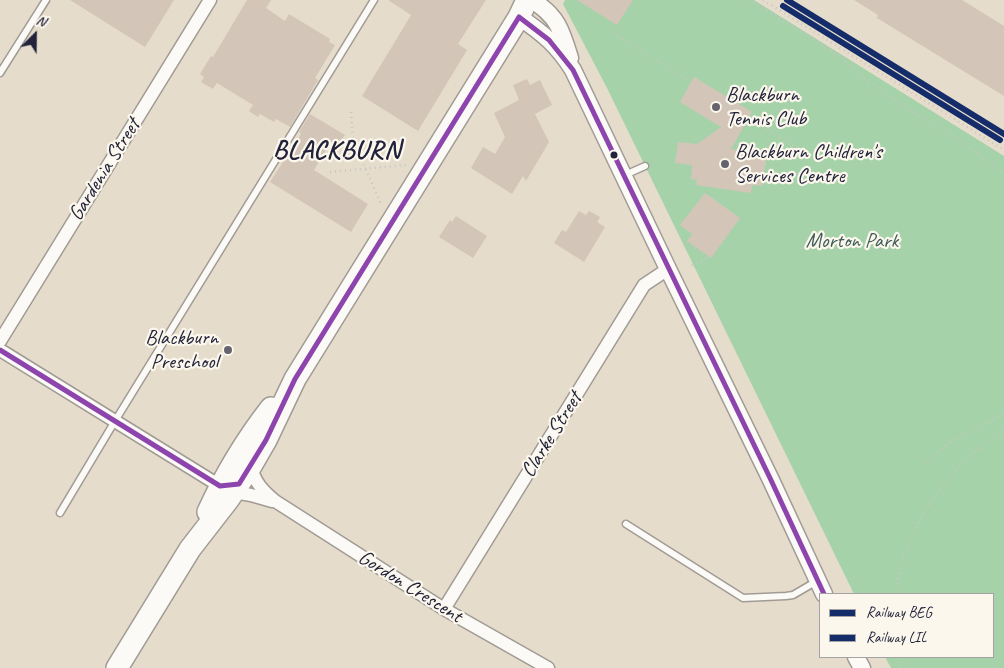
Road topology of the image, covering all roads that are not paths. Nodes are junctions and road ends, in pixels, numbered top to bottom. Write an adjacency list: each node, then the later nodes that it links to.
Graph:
1 (46, 0): 5 (lane)
2 (210, 0): 9 (street, Gardenia Street)
3 (374, 0): 12 (lane)
4 (528, 4): 7 (street); 11 (main road)
5 (0, 73)
6 (645, 166): 7 (lane)
7 (624, 176): 8 (street)
8 (668, 269): 18 (street); 19 (street, Clarke Street)
9 (0, 341)
10 (0, 350): 12 (street)
11 (295, 379): 13 (main road); 14 (main road)
12 (115, 420): 14 (street); 16 (lane)
13 (251, 466): 14 (main road); 15 (street, Gordon Crescent)
14 (230, 491): 15 (street, Gordon Crescent); 20 (main road)
15 (275, 502): 19 (street, Gordon Crescent)
16 (60, 512)
17 (626, 524): 18 (lane)
18 (821, 588)
19 (444, 609): 21 (street, Gordon Crescent)
20 (116, 668)
21 (548, 668)

